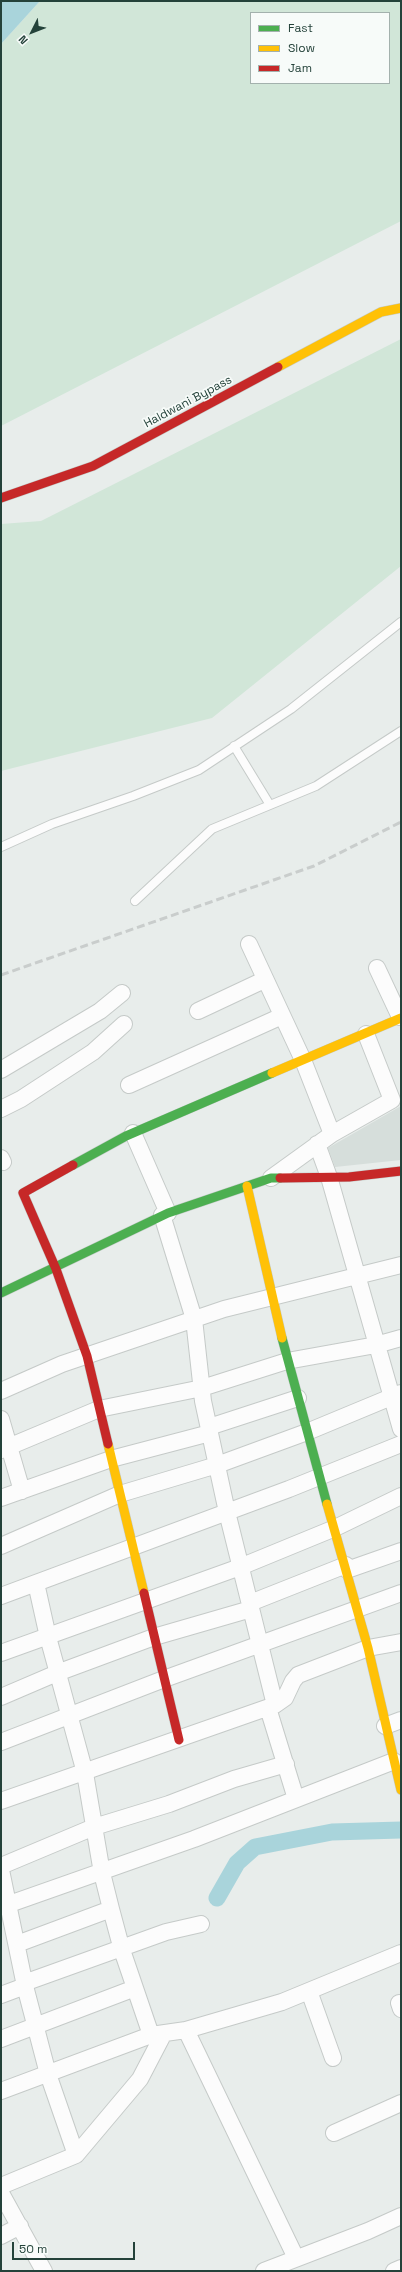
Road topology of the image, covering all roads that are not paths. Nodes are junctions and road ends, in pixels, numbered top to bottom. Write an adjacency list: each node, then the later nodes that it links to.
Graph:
1 (391, 301): 3 (street, Haldwani Bypass)
2 (401, 308): 3 (street, Haldwani Bypass)
3 (381, 312): 4 (street, Haldwani Bypass)
4 (1, 498)
5 (401, 622): 7 (lane)
6 (401, 731): 8 (lane)
7 (234, 746): 8 (lane); 9 (lane)
8 (270, 805): 10 (lane)
9 (1, 847)
10 (135, 901)
11 (249, 944): 13 (street)
12 (377, 968): 17 (street)
13 (264, 980): 15 (street); 16 (street)
14 (122, 993): 21 (street)
15 (198, 1011)
16 (282, 1016): 20 (street); 22 (street)
17 (401, 1018): 19 (street)
18 (124, 1024): 24 (street)
19 (366, 1034): 20 (street); 23 (street)
20 (303, 1060): 25 (street); 26 (street)
21 (1, 1070)
22 (129, 1085)
23 (397, 1099): 26 (street)
24 (1, 1109)
25 (133, 1133): 32 (street); 34 (street)
26 (332, 1134): 27 (street)
27 (317, 1144): 29 (street); 30 (street)
28 (401, 1171): 29 (street)
29 (329, 1177): 30 (street); 35 (street)
30 (271, 1178): 31 (street)
31 (247, 1186): 32 (street); 37 (street)
32 (165, 1214): 34 (street); 38 (street)
33 (401, 1265): 35 (street)
34 (56, 1269): 36 (street); 41 (street)
35 (356, 1276): 37 (street); 40 (street)
36 (1, 1293)
37 (274, 1296): 38 (street); 42 (street)
38 (194, 1319): 41 (street); 43 (street)
39 (401, 1338): 40 (street)
40 (376, 1345): 42 (street); 45 (street)
41 (87, 1356): 44 (street); 47 (street)
42 (287, 1360): 43 (street); 46 (street)
43 (202, 1388): 47 (street); 50 (street)
44 (1, 1391)
45 (396, 1395): 49 (street); 51 (street)
46 (298, 1398): 50 (street); 51 (street)
47 (100, 1409): 53 (street); 54 (street)
48 (1, 1420): 53 (street)
49 (401, 1429)
50 (210, 1430): 54 (street); 55 (street)
51 (307, 1432): 55 (street); 56 (street)
52 (401, 1444): 56 (street)
53 (5, 1448): 57 (street)
54 (111, 1459): 57 (street); 58 (street)
55 (217, 1465): 58 (street); 61 (street)
56 (319, 1477): 61 (street); 62 (street)
57 (22, 1491): 60 (street)
58 (120, 1494): 63 (street); 64 (street)
59 (401, 1496): 62 (street)
60 (1, 1498)
61 (227, 1512): 64 (street); 66 (street)
62 (334, 1528): 66 (street); 67 (street)
63 (1, 1546)
64 (132, 1547): 68 (street); 71 (street)
65 (401, 1551): 67 (street)
66 (240, 1567): 71 (street); 72 (street)
67 (346, 1567): 72 (street); 73 (street)
68 (36, 1583): 70 (street); 74 (street)
69 (401, 1593): 73 (street)
70 (1, 1596)
71 (145, 1600): 74 (street); 75 (street)
72 (250, 1606): 75 (street); 77 (street)
73 (358, 1609): 77 (street); 78 (street)
74 (48, 1637): 79 (street); 80 (street)
75 (154, 1637): 80 (street); 81 (street)
76 (401, 1642): 78 (street)
77 (260, 1644): 81 (street); 83 (street)
78 (368, 1648): 83 (street); 86 (street)
79 (1, 1653)
80 (57, 1673): 82 (street); 84 (street)
81 (164, 1679): 84 (street); 87 (street)
82 (1, 1697)
83 (272, 1706): 87 (street); 90 (street)
84 (69, 1716): 88 (street); 91 (street)
85 (401, 1720): 86 (street)
86 (385, 1726): 89 (street)
87 (179, 1740): 91 (street)
88 (1, 1742)
89 (394, 1761): 92 (street); 93 (street)
90 (286, 1764): 93 (street); 95 (street)
91 (85, 1773): 94 (street); 95 (street)
92 (401, 1790)
93 (296, 1799): 98 (street)
94 (1, 1801)
95 (94, 1827): 96 (street); 98 (street)
96 (1, 1866)
97 (1, 1870): 99 (street)
98 (102, 1873): 99 (street); 100 (street)
99 (5, 1906): 102 (street)
100 (111, 1909): 102 (street); 103 (street)
101 (202, 1924): 103 (street)
102 (16, 1944): 105 (street)
103 (122, 1950): 105 (street); 106 (street)
104 (401, 1953): 107 (street)
105 (25, 1985): 108 (street); 109 (street)
106 (135, 1988): 109 (street); 111 (street)
107 (309, 1991): 110 (street); 113 (street)
108 (1, 1995)
109 (35, 2026): 112 (street); 114 (street)
110 (186, 2030): 111 (street); 124 (street)
111 (158, 2034): 114 (street); 118 (street)
112 (1, 2039)
113 (333, 2058)
114 (48, 2074): 115 (street); 118 (street)
115 (1, 2091)
116 (401, 2103): 117 (street)
117 (334, 2133)
118 (76, 2156): 119 (street)
119 (1, 2186)
120 (1, 2193): 122 (street)
121 (401, 2216): 124 (street)
122 (20, 2226): 123 (street); 126 (street)
123 (1, 2236)
124 (296, 2258): 127 (street)
125 (401, 2268): 128 (street)
126 (44, 2271)
127 (264, 2271)
128 (394, 2271)

